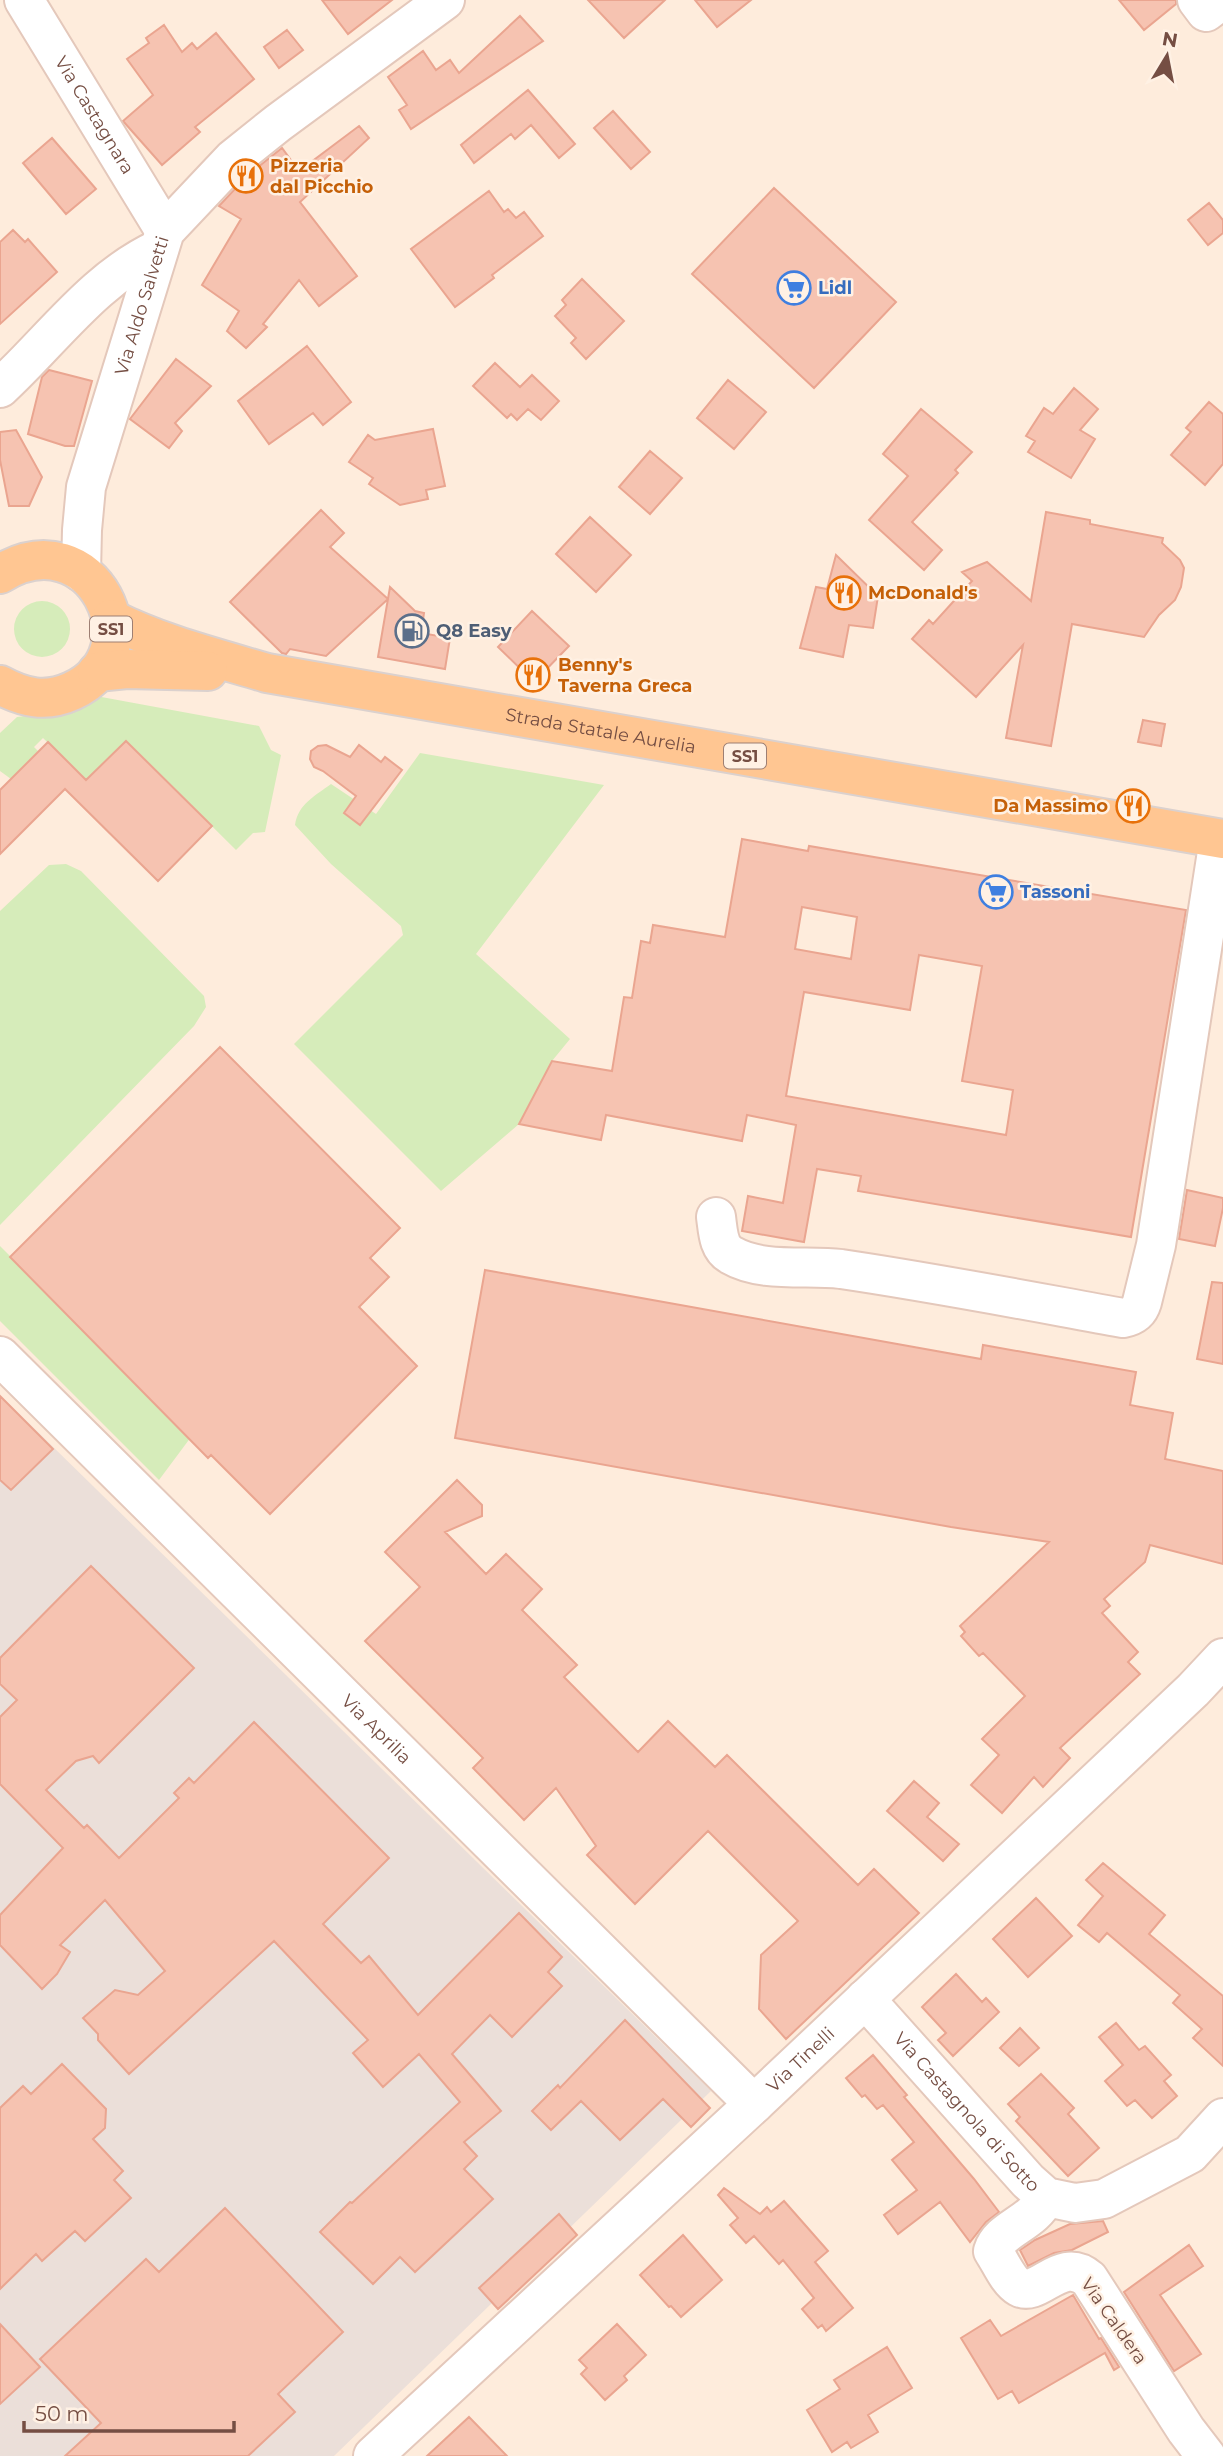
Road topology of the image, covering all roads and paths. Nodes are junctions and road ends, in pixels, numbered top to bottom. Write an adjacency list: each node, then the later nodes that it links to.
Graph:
1 (24, 0): 5 (street, Via Castagnara)
2 (445, 0): 5 (street, Via Aldo Salvetti)
3 (1197, 0): 4 (street)
4 (1222, 0)
5 (162, 240): 6 (street); 7 (street, Via Aldo Salvetti)
6 (0, 388)
7 (86, 487): 8 (street, Via Aldo Salvetti); 9 (street, Via Aldo Salvetti)
8 (35, 560): 9 (main road); 10 (main road)
9 (81, 572): 11 (main road, SS1)
10 (0, 574)
11 (111, 619): 12 (main road, SS1); 13 (main road, Strada Statale Aurelia / SS1)
12 (97, 672): 13 (main road, Strada Statale Aurelia / SS1); 14 (main road, SS1)
13 (267, 673): 15 (main road, Strada Statale Aurelia / SS1)
14 (6, 697)
15 (1221, 839): 16 (street)
16 (716, 1217)
17 (0, 1356): 20 (street, Via Aprilia)
18 (1223, 1658): 19 (street, Via Tinelli)
19 (864, 1998): 20 (street, Via Tinelli); 22 (street, Via Castagnola di Sotto)
20 (754, 2104): 23 (street, Via Tinelli)
21 (1223, 2118): 22 (street, Via Castagnola di Sotto)
22 (1046, 2197): 24 (street, Via Caldera)
23 (373, 2456)
24 (1206, 2456)

